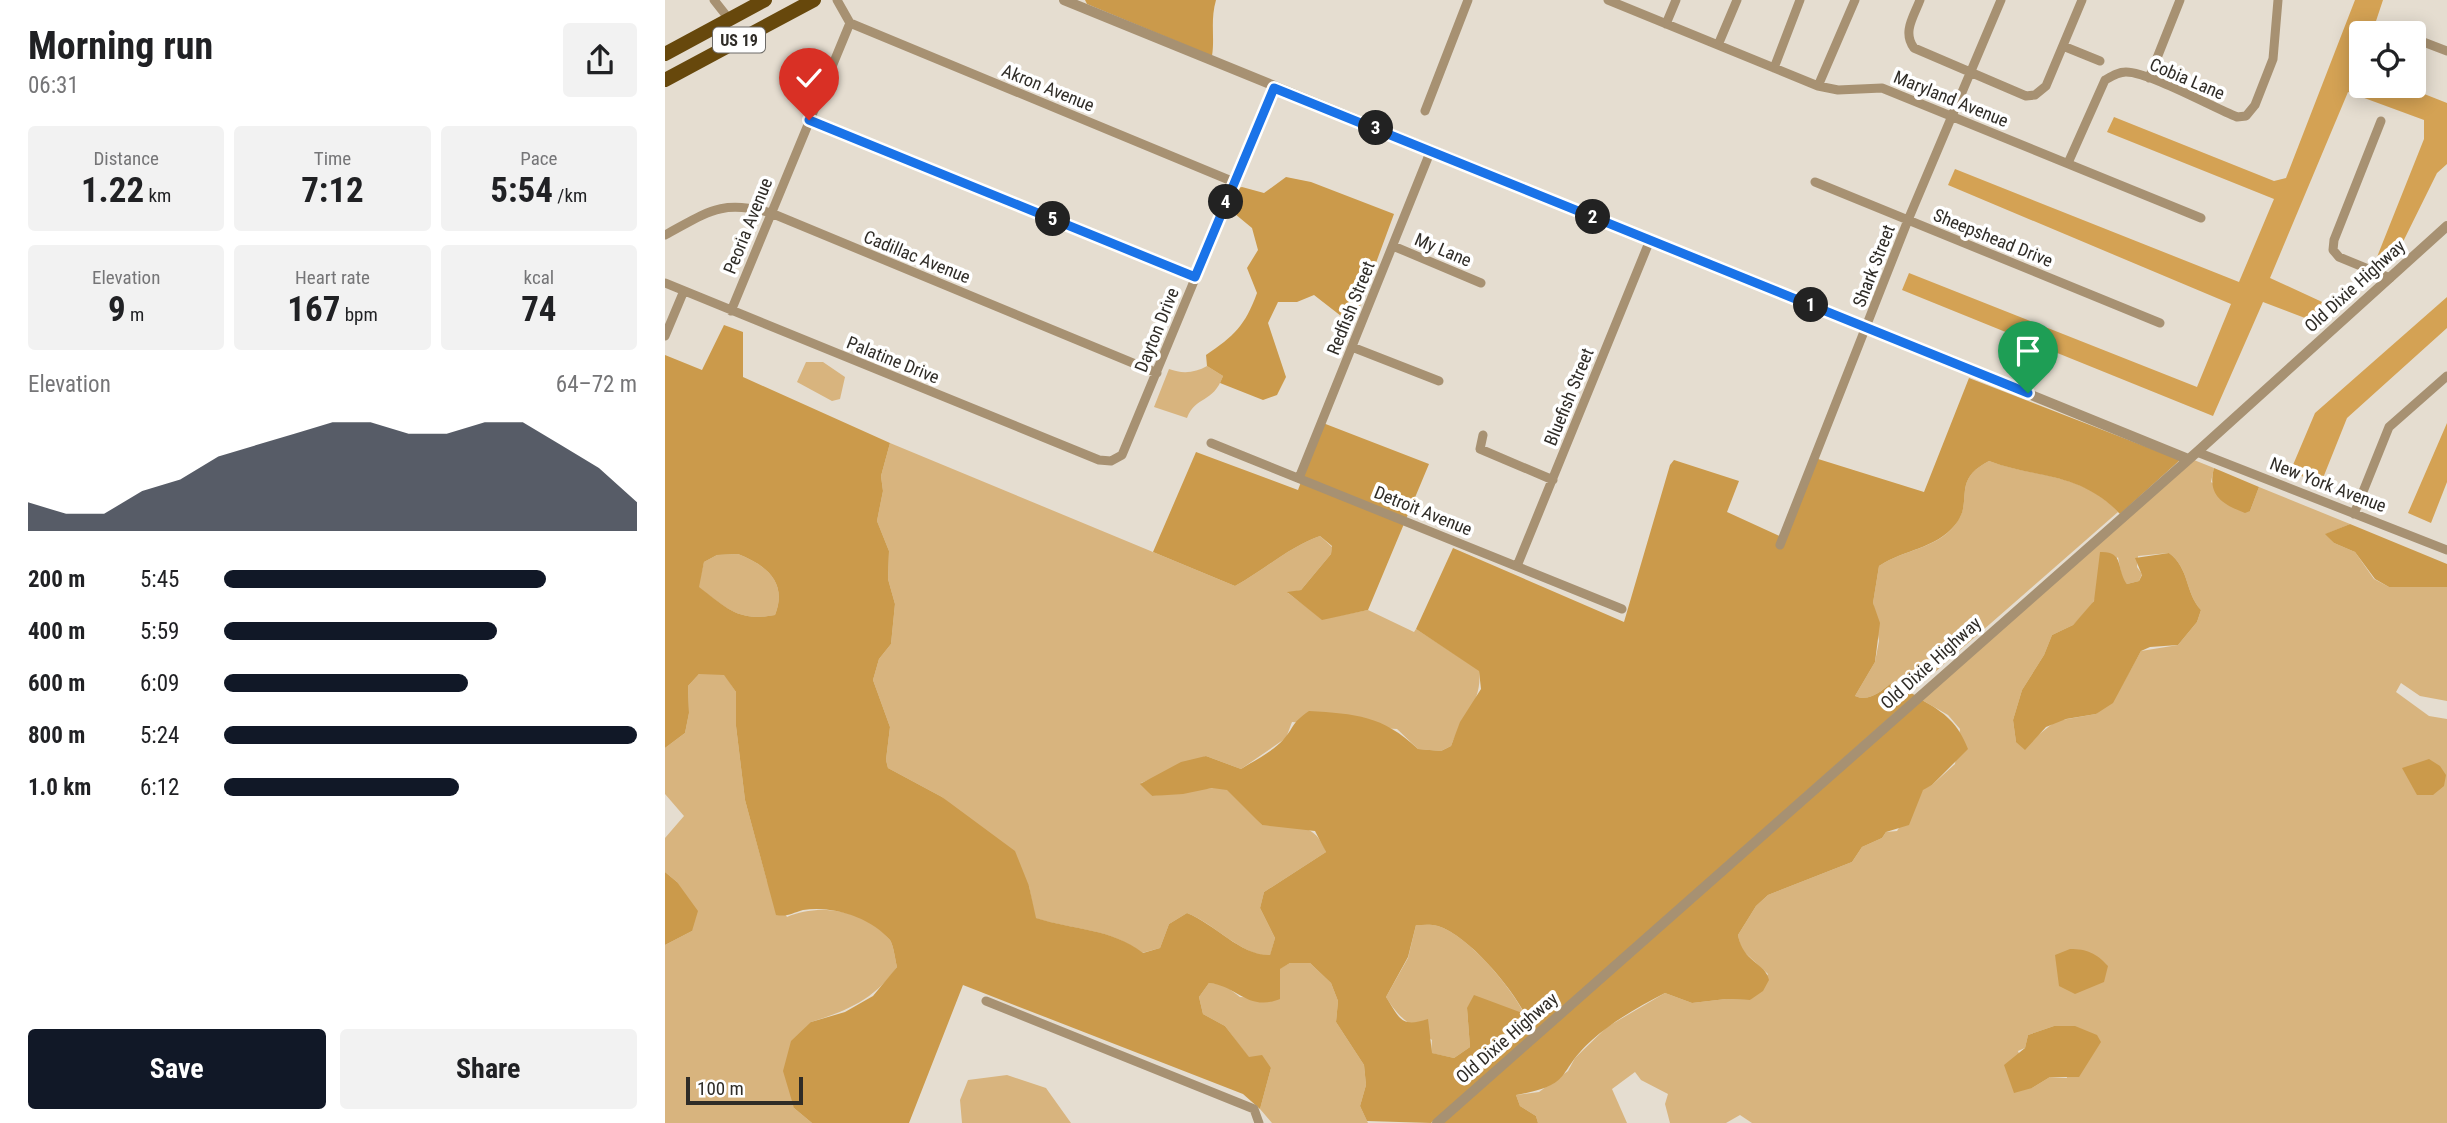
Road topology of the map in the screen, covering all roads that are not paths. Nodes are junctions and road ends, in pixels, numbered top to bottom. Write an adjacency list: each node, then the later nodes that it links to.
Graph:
1 (714, 0): 17 (street)
2 (765, 0): 17 (highway, US 19)
3 (814, 0): 29 (highway, US 19)
4 (838, 0): 18 (street)
5 (1063, 0): 31 (street, New York Avenue)
6 (1468, 0): 32 (street)
7 (1608, 0): 19 (street, Maryland Avenue)
8 (1676, 0): 19 (street)
9 (1737, 0): 21 (street)
10 (1800, 0): 26 (street)
11 (1854, 0): 30 (street)
12 (1920, 0): 27 (street)
13 (2001, 0): 27 (street, Shark Street)
14 (2082, 0): 22 (street)
15 (2180, 0): 28 (street)
16 (2278, 0): 28 (street, Cobia Lane)
17 (729, 19): 24 (highway, US 19)
18 (850, 23): 34 (street, Peoria Avenue); 38 (street, Akron Avenue)
19 (1666, 24): 21 (street, Maryland Avenue)
20 (2426, 43): 23 (street)
21 (1718, 45): 26 (street, Maryland Avenue)
22 (2063, 46): 25 (street); 27 (street)
23 (2447, 51)
24 (665, 54)
25 (2100, 61)
26 (1774, 68): 30 (street, Maryland Avenue)
27 (1970, 74): 33 (street, Shark Street)
28 (2149, 78): 37 (street, Cobia Lane)
29 (665, 80)
30 (1818, 86): 33 (street, Maryland Avenue)
31 (1274, 88): 36 (street, New York Avenue); 38 (street, Dayton Drive)
32 (1425, 111)
33 (1954, 117): 37 (street, Maryland Avenue); 42 (street, Shark Street)
34 (809, 120): 40 (street, Peoria Avenue); 47 (street)
35 (2381, 121): 48 (street)
36 (1431, 150): 45 (street, New York Avenue); 46 (street, Redfish Street)
37 (2068, 163): 41 (street, Maryland Avenue)
38 (1234, 182): 47 (street, Dayton Drive)
39 (1815, 182): 42 (street, Sheepshead Drive)
40 (771, 213): 44 (street, Cadillac Avenue); 52 (street, Peoria Avenue); 57 (street, Cadillac Avenue)
41 (2201, 218)
42 (1908, 220): 53 (street, Sheepshead Drive); 54 (street, Shark Street)
43 (2447, 226): 48 (street, Old Dixie Highway)
44 (665, 235)
45 (1650, 240): 54 (street, New York Avenue); 65 (street, Bluefish Street)
46 (1393, 246): 50 (street, My Lane); 56 (street, Redfish Street)
47 (1195, 277): 57 (street, Dayton Drive)
48 (2390, 278): 62 (street, Old Dixie Highway)
49 (665, 283): 51 (street, Palatine Drive)
50 (1481, 283)
51 (683, 293): 52 (street, Palatine Drive); 55 (street)
52 (731, 311): 63 (street, Palatine Drive)
53 (2160, 323)
54 (1867, 327): 62 (street, New York Avenue); 67 (street, Shark Street)
55 (665, 336)
56 (1352, 347): 59 (street); 64 (street, Redfish Street)
57 (1157, 373): 63 (street, Dayton Drive)
58 (2447, 376): 66 (street)
59 (1439, 381)
60 (1483, 435): 65 (street)
61 (1211, 443): 64 (street, Detroit Avenue)
62 (2193, 456): 66 (street, New York Avenue); 73 (street, Old Dixie Highway)
63 (1111, 461)
64 (1300, 478): 69 (street, Detroit Avenue)
65 (1553, 480): 69 (street, Bluefish Street)
66 (2354, 514): 68 (street, New York Avenue)
67 (1780, 545)
68 (2447, 550)
69 (1517, 566): 70 (street, Detroit Avenue)
70 (1622, 609)
71 (986, 1001): 72 (street)
72 (1259, 1123)
73 (1437, 1123)

